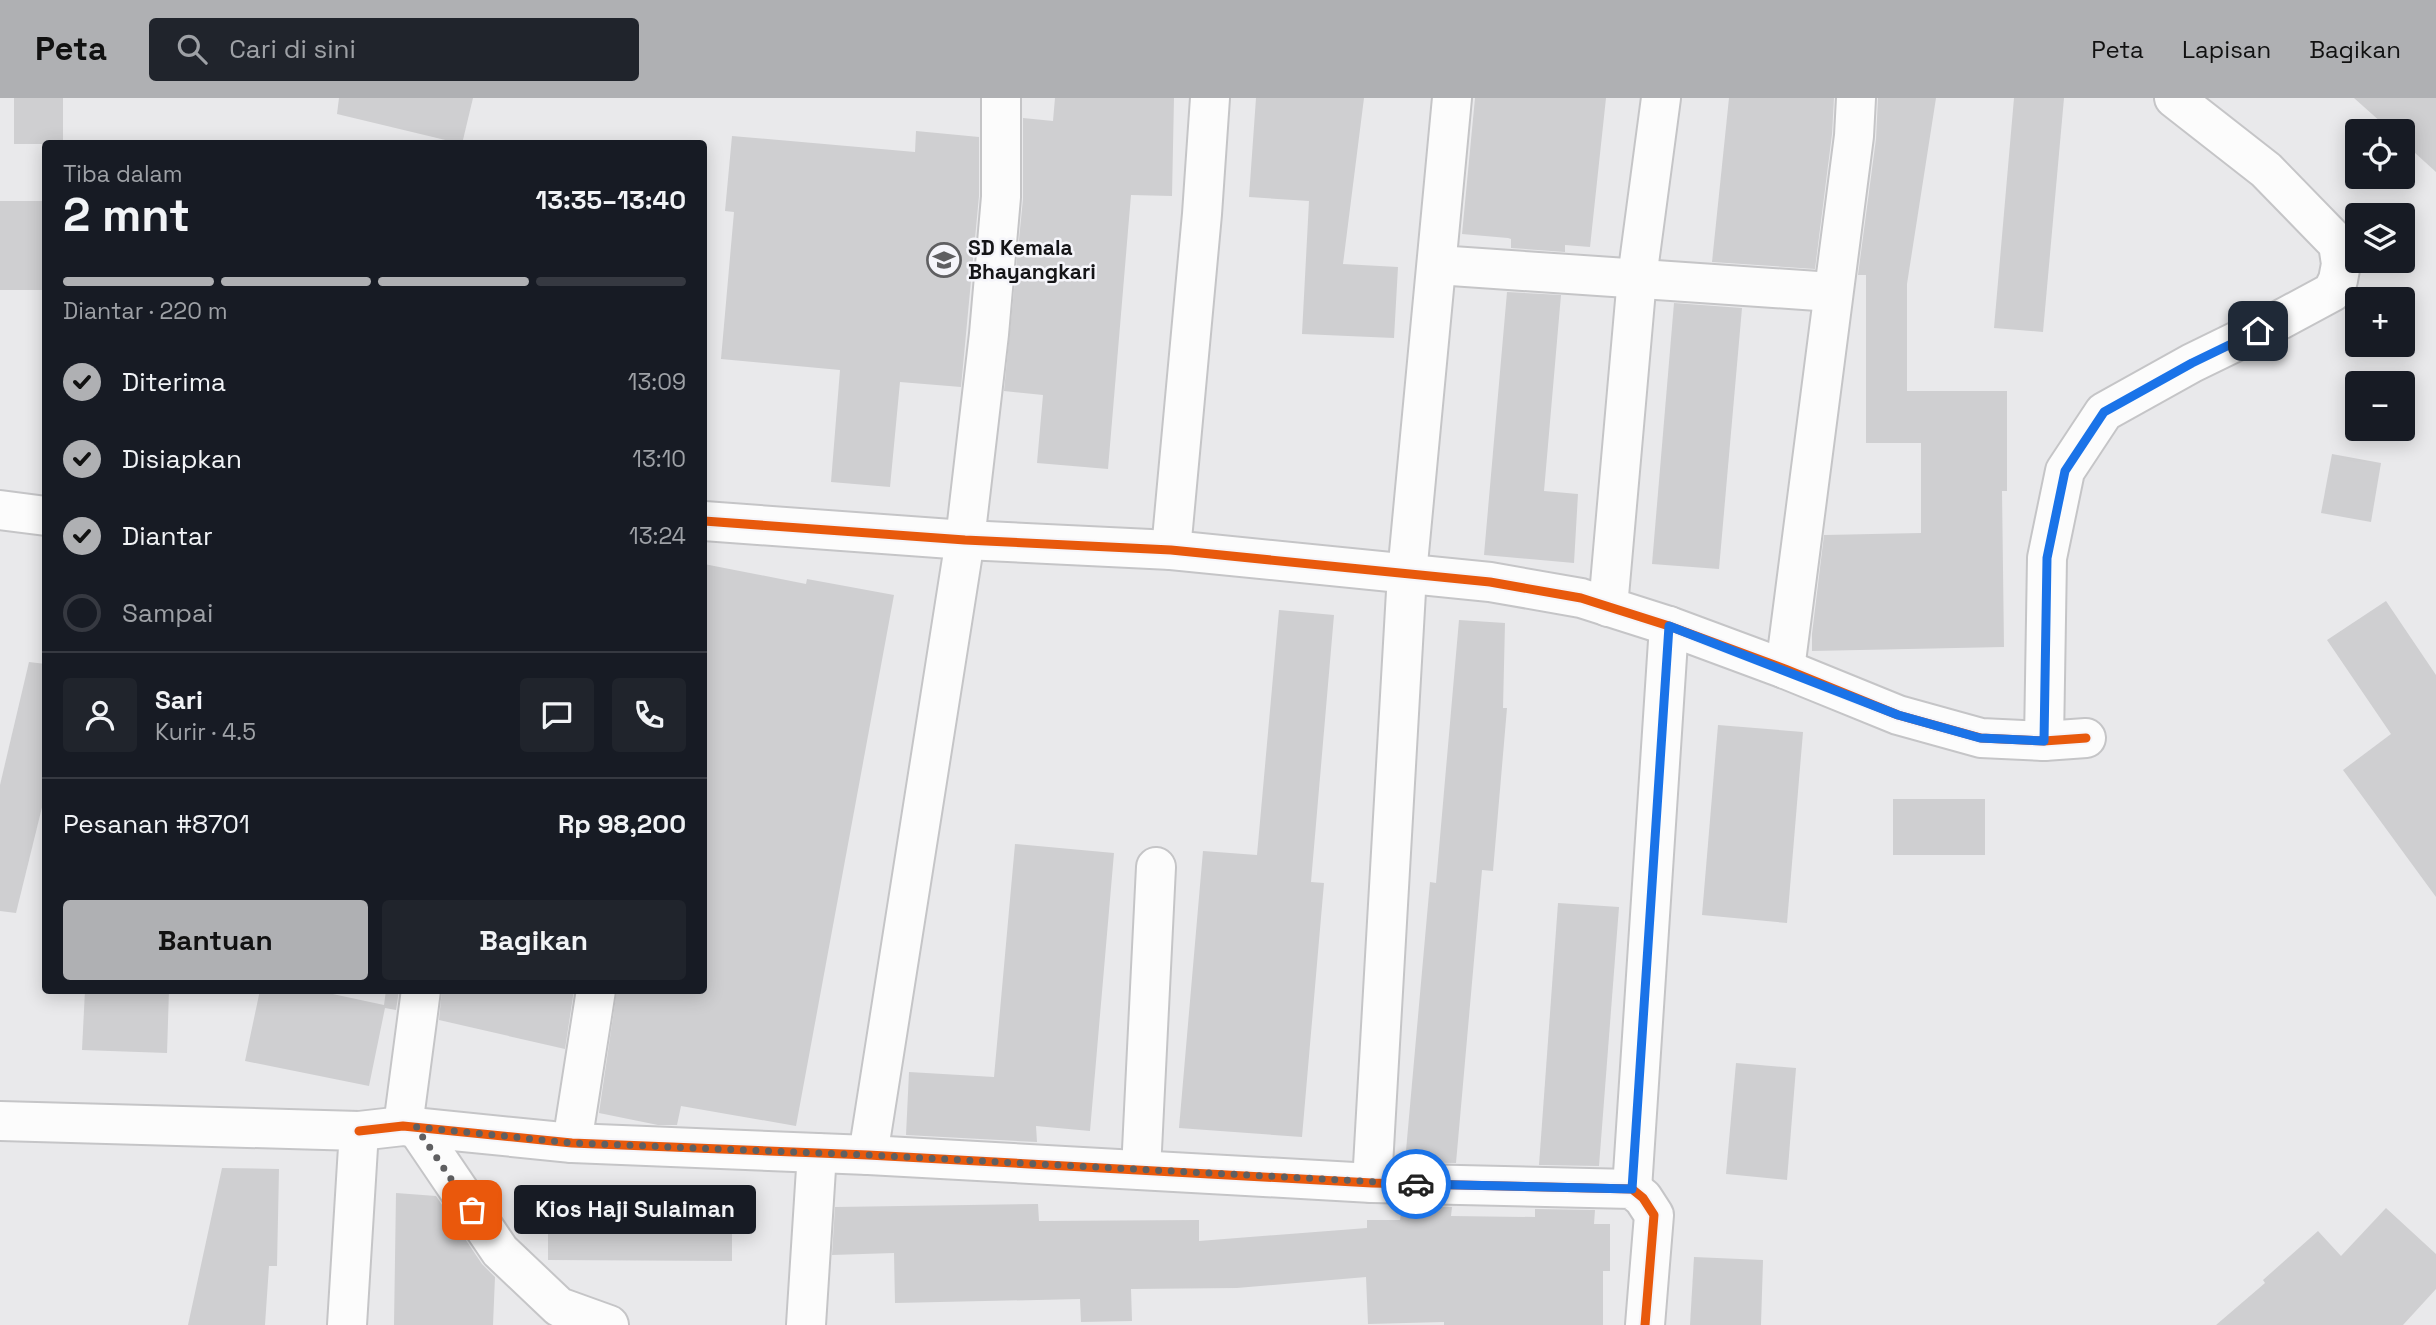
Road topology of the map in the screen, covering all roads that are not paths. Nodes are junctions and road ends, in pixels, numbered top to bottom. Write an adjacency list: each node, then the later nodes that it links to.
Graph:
1 (1001, 98): 13 (street)
2 (1210, 98): 14 (street)
3 (1452, 98): 7 (street)
4 (1661, 98): 8 (street)
5 (1856, 98): 9 (street)
6 (2174, 98): 20 (street)
7 (1437, 265): 8 (street); 15 (street)
8 (1637, 278): 9 (street); 16 (street)
9 (1832, 292): 18 (street)
10 (0, 510): 11 (street)
11 (42, 515)
12 (707, 521): 13 (street)
13 (965, 540): 14 (street); 29 (street)
14 (1171, 550): 15 (street)
15 (1407, 574): 16 (street); 31 (street)
16 (1608, 607): 17 (street)
17 (1669, 626): 18 (street); 32 (street)
18 (1785, 669): 20 (street)
19 (2086, 738): 20 (street)
20 (2044, 741)
21 (1156, 867): 30 (street)
22 (421, 994): 25 (street)
23 (595, 994): 27 (street)
24 (0, 1121): 26 (street)
25 (410, 1126): 26 (street); 27 (street); 34 (street)
26 (359, 1131): 33 (street)
27 (572, 1143): 28 (street)
28 (817, 1153): 29 (street); 35 (street)
29 (868, 1155): 30 (street)
30 (1140, 1170): 31 (street)
31 (1372, 1182): 32 (street)
32 (1632, 1189): 36 (street)
33 (347, 1325)
34 (609, 1325)
35 (806, 1325)
36 (1646, 1325)

